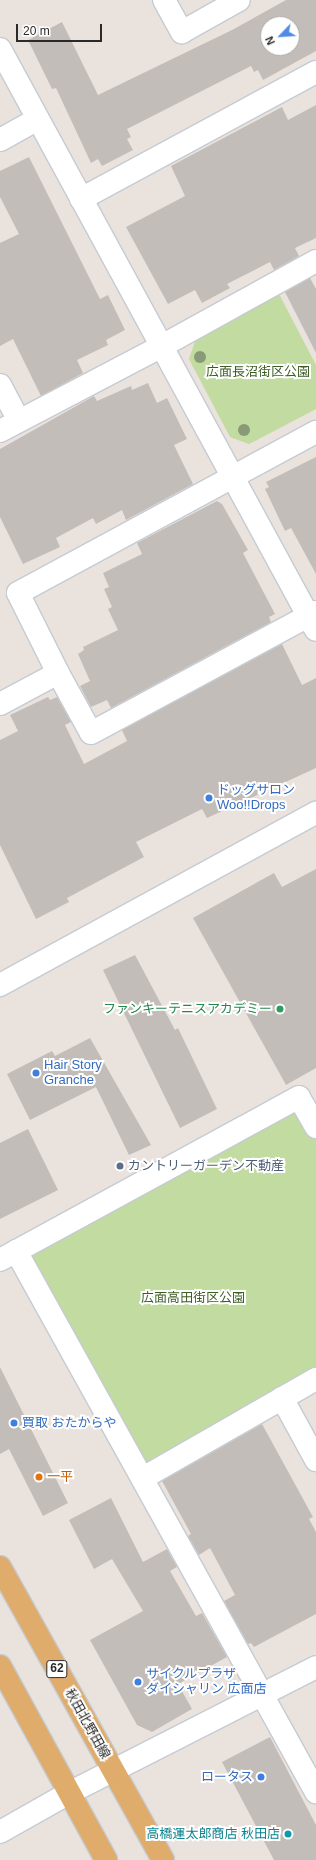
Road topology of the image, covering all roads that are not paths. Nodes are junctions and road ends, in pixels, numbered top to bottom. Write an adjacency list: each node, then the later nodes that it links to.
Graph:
1 (164, 0): 2 (street)
2 (239, 0)
3 (0, 49): 5 (street)
4 (316, 72): 7 (street)
5 (38, 119): 6 (street); 7 (street)
6 (0, 140)
7 (81, 199): 9 (street)
8 (316, 261): 9 (street)
9 (162, 346): 11 (street); 14 (street)
10 (0, 385): 11 (street)
11 (19, 420): 12 (street)
12 (0, 431)
13 (316, 432): 14 (street)
14 (233, 478): 15 (street); 16 (street)
15 (314, 620): 16 (street)
16 (58, 673): 17 (street)
17 (0, 704)
18 (316, 813): 19 (street)
19 (0, 985)
20 (308, 1092): 21 (street); 22 (street)
21 (316, 1127)
22 (8, 1255): 26 (street)
23 (316, 1379): 24 (street)
24 (282, 1398): 25 (street); 26 (street)
25 (316, 1460)
26 (143, 1478): 30 (street)
27 (0, 1567): 31 (main road, 秋田北野田線 / 62)
28 (0, 1666): 33 (main road)
29 (316, 1667): 30 (street)
30 (263, 1696): 31 (street); 32 (street)
31 (114, 1771): 33 (street); 36 (main road, 秋田北野田線 / 62)
32 (316, 1792)
33 (69, 1793): 34 (street); 35 (main road)
34 (0, 1832)
35 (106, 1860)
36 (163, 1860)

